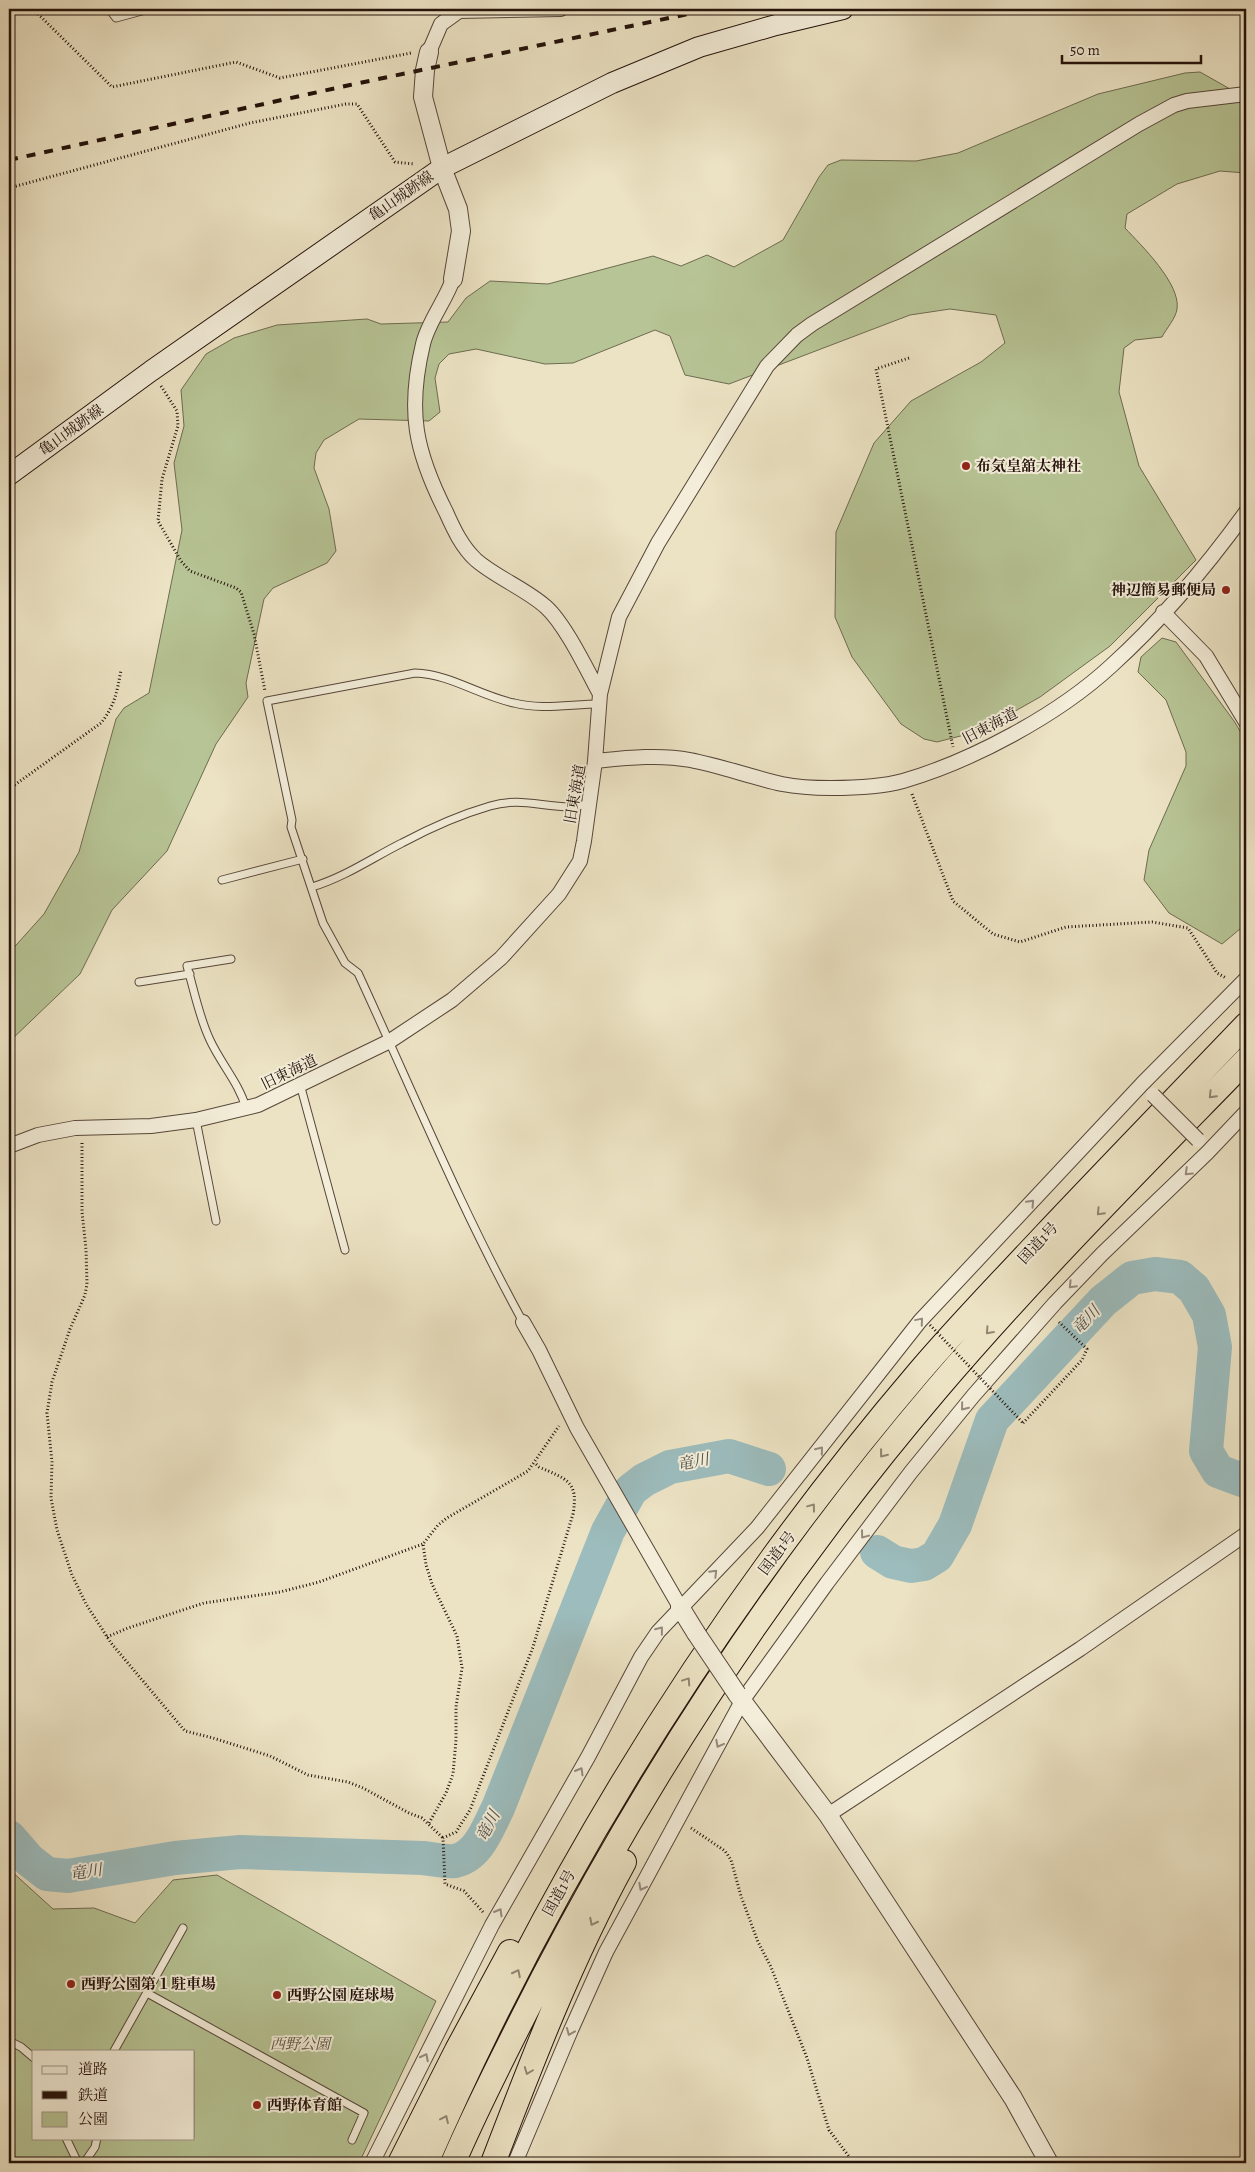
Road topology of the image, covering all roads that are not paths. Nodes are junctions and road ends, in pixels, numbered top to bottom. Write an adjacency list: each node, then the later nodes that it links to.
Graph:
1 (109, 9): 2 (lane)
2 (149, 9)
3 (561, 9): 5 (street)
4 (843, 9): 8 (main road, 亀山城跡線)
5 (459, 10): 6 (street)
6 (429, 52): 8 (street)
7 (1246, 94): 13 (street)
8 (442, 168): 9 (street); 10 (main road, 亀山城跡線)
9 (454, 279): 13 (street)
10 (9, 475)
11 (1246, 512): 12 (street, 旧東海道)
12 (1163, 612): 14 (street); 15 (street, 旧東海道)
13 (599, 698): 15 (street); 17 (lane)
14 (1246, 722)
15 (595, 761): 16 (street, 旧東海道)
16 (588, 803): 19 (lane); 25 (street, 旧東海道)
17 (303, 859): 18 (lane); 19 (lane)
18 (222, 880)
19 (312, 887): 25 (lane)
20 (231, 960): 21 (lane)
21 (190, 974): 22 (lane); 29 (lane)
22 (139, 982)
23 (1242, 983): 28 (street)
24 (1246, 1025): 40 (highway, 国道1号, one-way to 24)
25 (390, 1042): 27 (street, 旧東海道); 36 (lane)
26 (1246, 1060): 41 (highway, 国道1号, one-way to 41)
27 (300, 1084): 29 (street, 旧東海道); 35 (lane)
28 (1142, 1084): 33 (street, bridge); 38 (street, one-way to 28)
29 (246, 1108): 31 (street, 旧東海道)
30 (1246, 1112): 33 (street)
31 (196, 1120): 32 (street, 旧東海道); 34 (lane)
32 (9, 1146)
33 (1207, 1153): 39 (street, one-way to 39)
34 (216, 1221)
35 (345, 1250)
36 (523, 1322): 38 (street)
37 (1246, 1534): 42 (street)
38 (680, 1607): 39 (street, bridge); 53 (street, one-way to 38)
39 (740, 1697): 42 (street); 58 (street, one-way to 58)
40 (671, 1704): 54 (highway); 55 (highway, 国道1号, one-way to 40)
41 (691, 1722): 56 (highway, 国道1号); 57 (highway, one-way to 57)
42 (828, 1816): 59 (street)
43 (183, 1928): 44 (lane)
44 (147, 1993): 46 (lane); 50 (lane)
45 (9, 2041): 47 (lane)
46 (115, 2050)
47 (32, 2056)
48 (67, 2140): 51 (lane)
49 (97, 2140): 52 (lane)
50 (352, 2140)
51 (78, 2163)
52 (84, 2163)
53 (372, 2163)
54 (400, 2163)
55 (426, 2163)
56 (453, 2163)
57 (493, 2163)
58 (515, 2163)
59 (1050, 2163)

